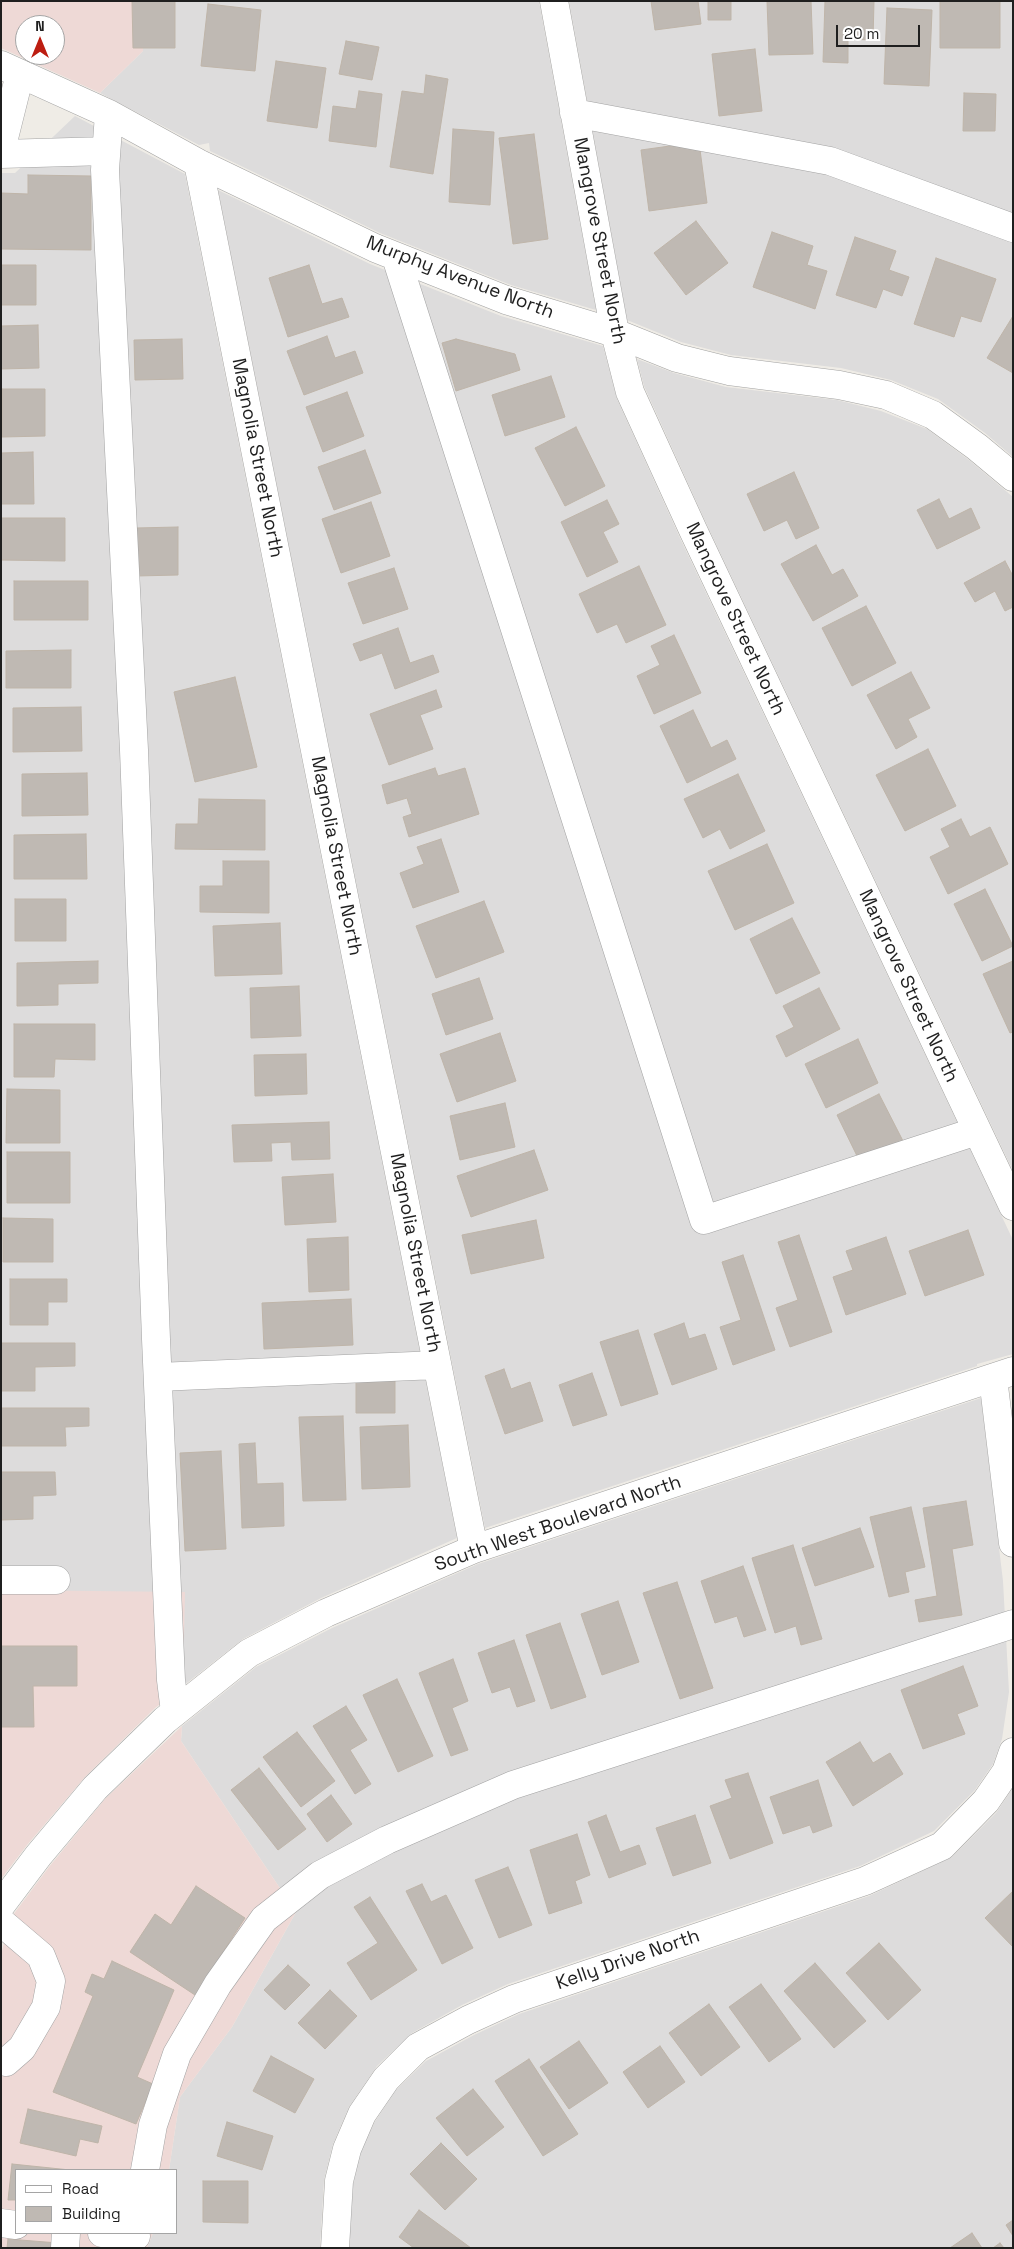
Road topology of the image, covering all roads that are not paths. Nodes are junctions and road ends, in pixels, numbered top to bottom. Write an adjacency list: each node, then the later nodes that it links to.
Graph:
1 (554, 1): 3 (street, Mangrove Street North)
2 (11, 69): 4 (street, Murphy Avenue North); 5 (street)
3 (574, 113): 9 (street); 11 (street, Mangrove Street North)
4 (109, 114): 6 (street); 8 (street, Murphy Avenue North)
5 (1, 150)
6 (106, 151): 7 (street); 17 (street)
7 (1, 154)
8 (198, 162): 10 (street, Murphy Avenue North); 15 (street, Magnolia Street North)
9 (1013, 228)
10 (396, 257): 11 (street, Murphy Avenue North); 13 (street)
11 (615, 333): 12 (street, Murphy Avenue North); 13 (street, Mangrove Street North)
12 (1013, 477)
13 (977, 1131): 14 (street, Mangrove Street North)
14 (1013, 1206)
15 (437, 1365): 17 (street); 19 (street, Magnolia Street North)
16 (1003, 1374): 18 (street); 19 (street, South West Boulevard North)
17 (158, 1377): 23 (street)
18 (1013, 1543)
19 (474, 1549): 23 (street, South West Boulevard North)
20 (1, 1580): 21 (street)
21 (56, 1580)
22 (1013, 1624): 28 (street)
23 (175, 1712): 25 (street, South West Boulevard North)
24 (1013, 1752): 35 (street, Kelly Drive North)
25 (1, 1905)
26 (1, 1922): 27 (street)
27 (1, 2061)
28 (145, 2169)
29 (1, 2224): 30 (street)
30 (15, 2225)
31 (66, 2234): 34 (street)
32 (108, 2234): 33 (street)
33 (136, 2239)
34 (65, 2248)
35 (335, 2248)

